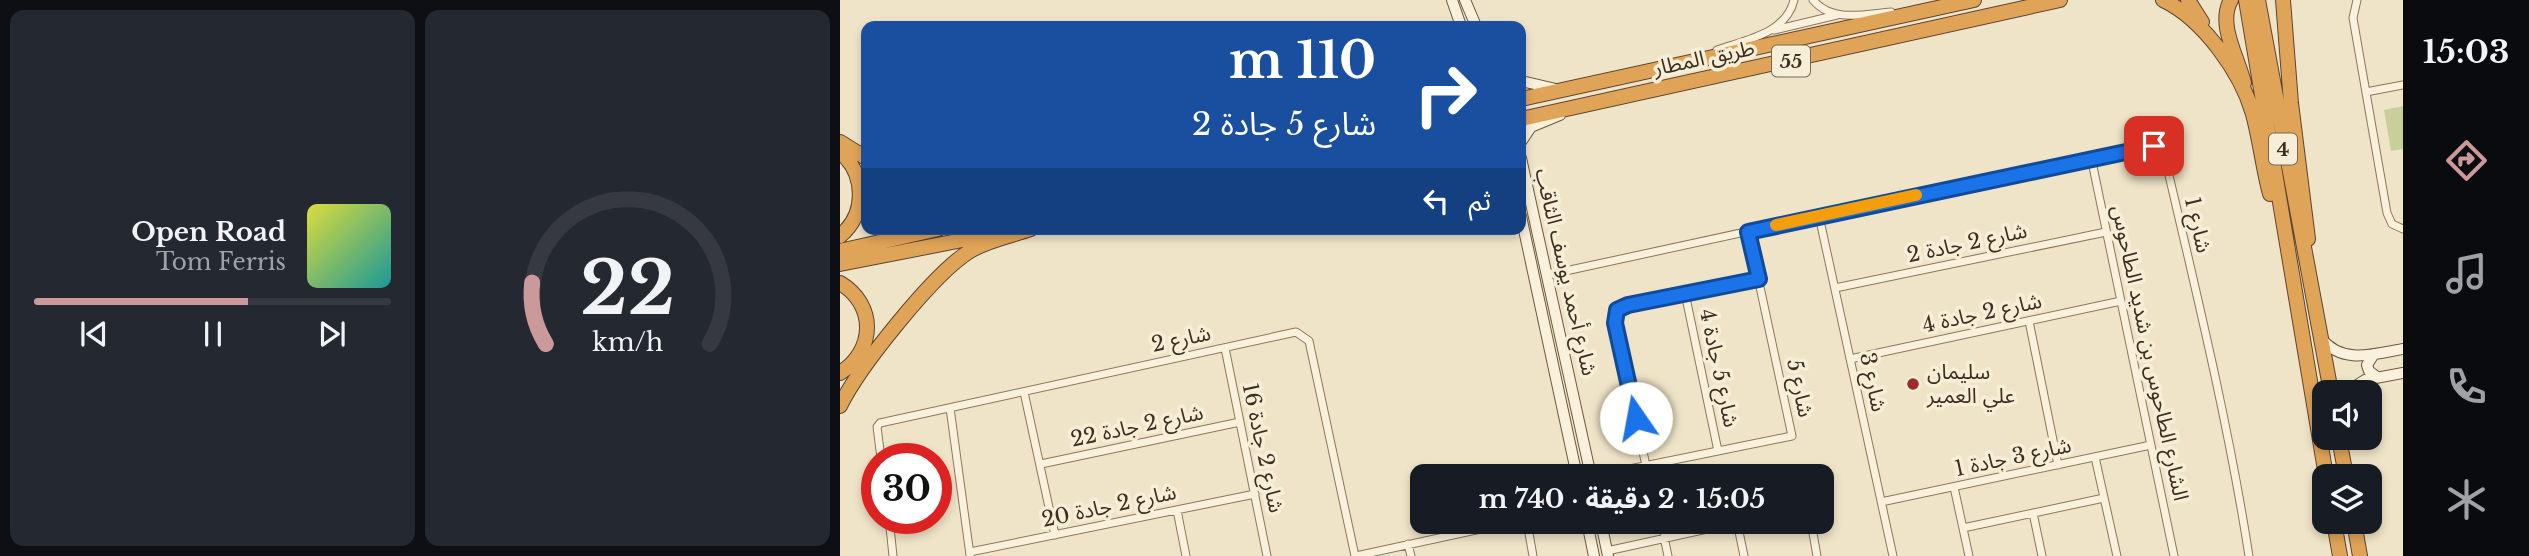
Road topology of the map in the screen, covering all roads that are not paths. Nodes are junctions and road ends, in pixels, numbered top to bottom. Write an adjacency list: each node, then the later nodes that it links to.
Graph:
1 (1452, 0): 18 (street)
2 (1465, 0): 19 (street)
3 (1794, 0): 21 (street)
4 (1813, 0): 17 (street)
5 (1974, 0): 16 (highway, طريق المطار / 55)
6 (2060, 0): 31 (highway, طريق المطار / 55)
7 (2163, 0): 23 (highway)
8 (2188, 0): 23 (highway)
9 (2231, 0): 30 (highway)
10 (2246, 0): 22 (highway, 4)
11 (2258, 0): 22 (highway, 4)
12 (2275, 0): 20 (highway)
13 (2283, 0): 20 (highway)
14 (2290, 0): 20 (highway)
15 (2356, 0): 28 (street)
16 (1920, 10): 17 (street); 24 (highway, طريق المطار / 55)
17 (1838, 15): 21 (street)
18 (1459, 21)
19 (1474, 21)
20 (2285, 26): 52 (highway)
21 (1766, 32): 24 (street)
22 (2258, 37): 50 (highway, 4); 52 (highway, 4)
23 (2211, 38): 30 (highway)
24 (1692, 59): 27 (highway, طريق المطار / 55)
25 (1526, 82): 27 (street)
26 (2403, 85): 28 (street)
27 (1558, 90): 29 (highway, طريق المطار / 55)
28 (2367, 92): 42 (street)
29 (1526, 98)
30 (2248, 100): 50 (highway)
31 (1583, 106): 32 (highway, طريق المطار / 55); 33 (street, شارع أحمد يوسف الثاقب)
32 (1526, 118)
33 (1526, 134)
34 (840, 142): 36 (highway)
35 (840, 152): 49 (highway)
36 (861, 155)
37 (2091, 157): 41 (street, شارع 1); 44 (street, الشارع الطاحوس بن شديد الطاحوس); 126 (street, شارع 1)
38 (1526, 181): 40 (street, شارع أحمد يوسف الثاقب)
39 (1526, 194): 40 (street)
40 (1530, 199): 54 (street, شارع أحمد يوسف الثاقب)
41 (1819, 216): 43 (street, شارع 1); 57 (street, شارع 3)
42 (2400, 228)
43 (1748, 232): 54 (street, شارع 1); 55 (street, شارع 5)
44 (2106, 232): 57 (street, شارع 2 جادة 2); 59 (street, الشارع الطاحوس بن شديد الطاحوس)
45 (911, 235): 51 (highway)
46 (986, 235): 53 (highway)
47 (1014, 235): 72 (highway)
48 (1525, 235): 75 (street, شارع أحمد يوسف الثاقب)
49 (840, 236)
50 (2287, 245): 86 (highway, 4)
51 (840, 251)
52 (2306, 262): 61 (highway, 4)
53 (840, 264)
54 (1547, 275): 80 (street, شارع أحمد يوسف الثاقب)
55 (1759, 279): 58 (street); 78 (street, شارع 5)
56 (840, 284): 66 (highway)
57 (1835, 288): 65 (street, شارع 3)
58 (1685, 293): 78 (street, شارع 5 جادة 4); 84 (street)
59 (2121, 302): 60 (street, شارع 2 جادة 4); 77 (street, الشارع الطاحوس بن شديد الطاحوس)
60 (2029, 321): 65 (street, شارع 2 جادة 4); 87 (street)
61 (2320, 337): 64 (street); 69 (highway, 4)
62 (1225, 348): 71 (street, شارع 2); 74 (street, شارع 2 جادة 16); 114 (street, شارع 2)
63 (2403, 349): 64 (street)
64 (2374, 354): 68 (street)
65 (1850, 359): 91 (street, شارع 3)
66 (840, 373)
67 (2403, 373): 68 (street)
68 (2377, 377): 70 (street)
69 (2329, 380)
70 (2367, 380)
71 (1024, 392): 73 (street, شارع 2); 81 (street)
72 (840, 406)
73 (950, 408): 76 (street, شارع 2); 110 (street)
74 (1240, 422): 81 (street, شارع 2 جادة 22); 89 (street, شارع 2 جادة 16)
75 (1567, 431): 80 (street); 82 (street, شارع أحمد يوسف الثاقب)
76 (879, 443)
77 (2151, 446): 79 (street, شارع 3 جادة 1); 125 (street, الشارع الطاحوس بن شديد الطاحوس)
78 (1718, 451): 85 (street, شارع 5)
79 (2095, 457): 87 (street, شارع 3 جادة 1); 90 (street)
80 (1587, 458): 83 (street, شارع أحمد يوسف الثاقب)
81 (1041, 464): 106 (street)
82 (1574, 464)
83 (1589, 464)
84 (1646, 464)
85 (1656, 464)
86 (2324, 464)
87 (2058, 465): 88 (street, شارع 3 جادة 1)
88 (1954, 487): 91 (street, شارع 3 جادة 1); 94 (street)
89 (1255, 494): 92 (street, شارع 2 جادة 20); 113 (street, شارع 2 جادة 16)
90 (2104, 498): 93 (street); 124 (street)
91 (1881, 502): 121 (street, شارع 3)
92 (1177, 510): 106 (street, شارع 2 جادة 20); 112 (street)
93 (2033, 513): 94 (street); 123 (street)
94 (1963, 528): 122 (street)
95 (890, 534): 111 (street)
96 (1456, 534): 108 (street)
97 (1529, 534): 116 (street)
98 (1589, 534): 117 (street)
99 (1604, 534): 109 (street)
100 (1679, 534): 107 (street)
101 (1740, 534): 119 (street)
102 (1813, 534): 120 (street)
103 (2333, 534): 127 (street)
104 (2335, 534): 128 (highway)
105 (2356, 534): 129 (highway)
106 (1055, 535): 110 (street, شارع 2 جادة 20)
107 (1664, 537): 109 (street); 118 (street)
108 (1408, 544): 114 (street); 115 (street)
109 (1608, 553)
110 (970, 554)
111 (893, 556)
112 (1186, 556)
113 (1267, 556)
114 (1355, 556)
115 (1411, 556)
116 (1534, 556)
117 (1594, 556)
118 (1668, 556)
119 (1744, 556)
120 (1817, 556)
121 (1893, 556)
122 (1969, 556)
123 (2042, 556)
124 (2117, 556)
125 (2175, 556)
126 (2249, 556)
127 (2333, 556)
128 (2340, 556)
129 (2360, 556)

